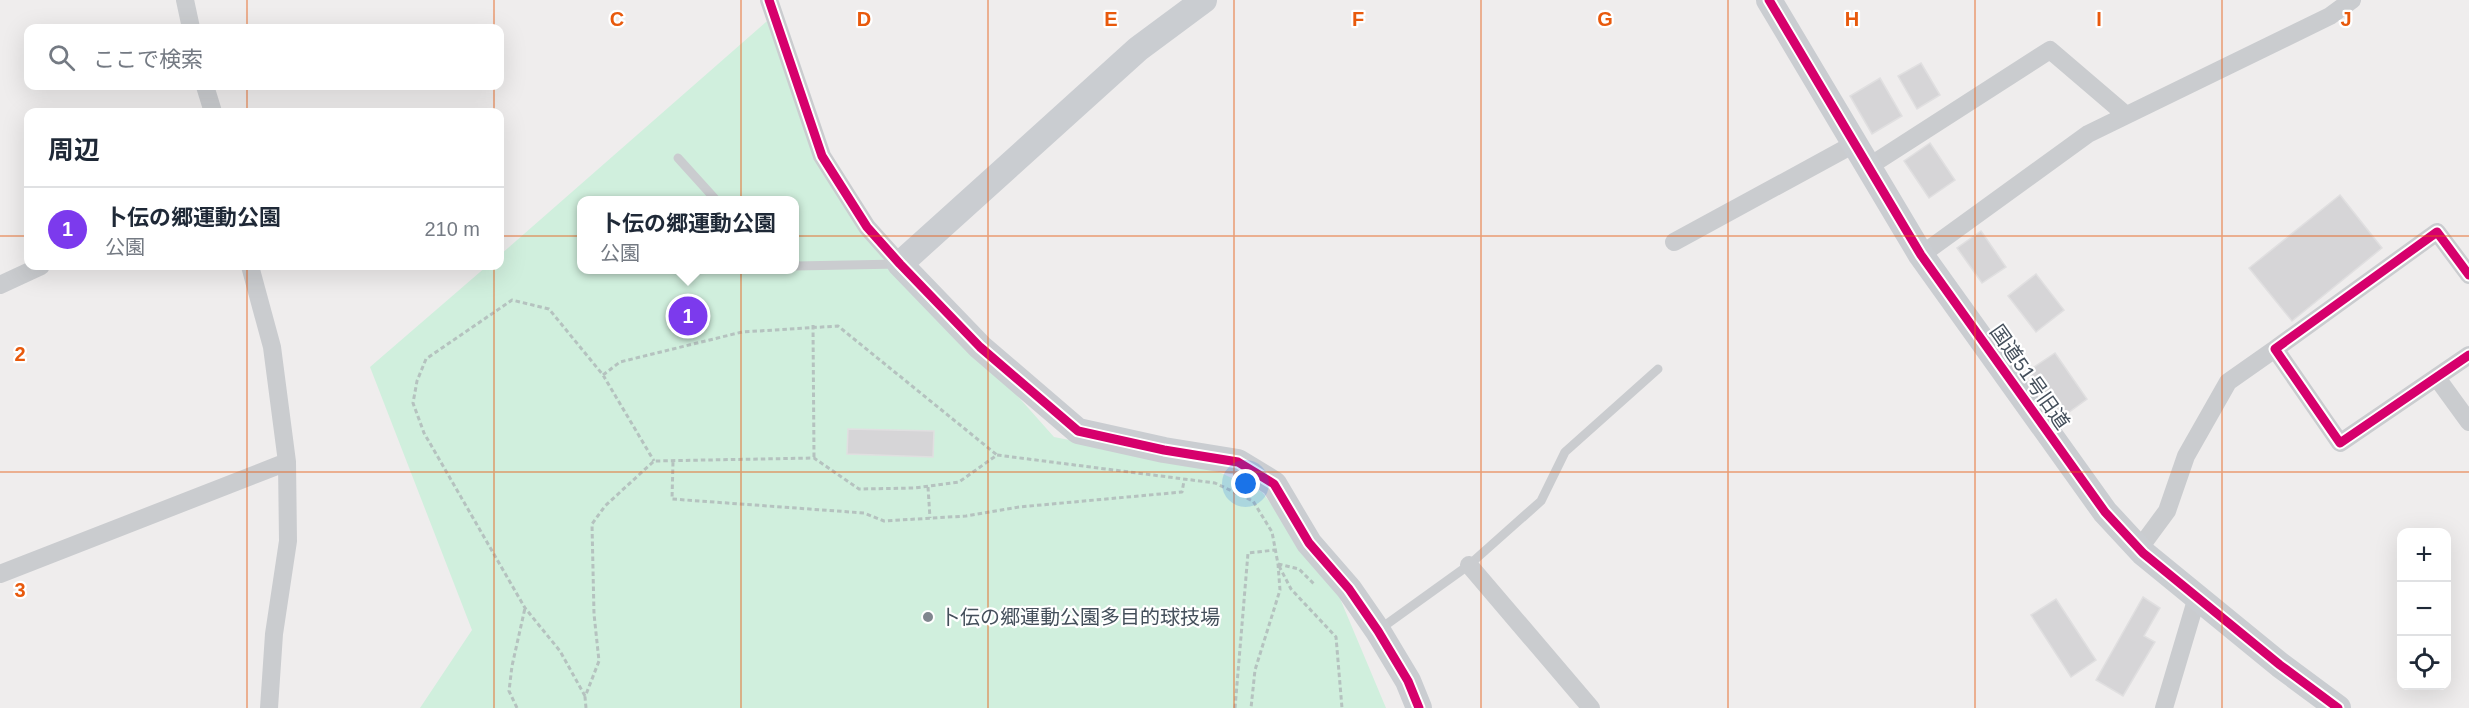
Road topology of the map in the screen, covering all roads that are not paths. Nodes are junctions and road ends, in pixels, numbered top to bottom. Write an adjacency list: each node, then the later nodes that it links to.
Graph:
1 (185, 0): 6 (street)
2 (769, 0): 16 (street)
3 (1204, 0): 16 (street)
4 (1768, 0): 10 (street, 国道51号旧道)
5 (2352, 0): 9 (street)
6 (190, 24)
7 (206, 90): 8 (street)
8 (212, 108)
9 (2126, 115): 12 (street); 15 (street)
10 (1854, 144): 12 (street, 国道51号旧道); 14 (street)
11 (678, 158): 13 (lane)
12 (1868, 167): 15 (street, 国道51号旧道)
13 (712, 196)
14 (1674, 242)
15 (1921, 255): 28 (street, 国道51号旧道)
16 (900, 264): 17 (lane); 32 (street)
17 (799, 266)
18 (32, 270): 21 (street)
19 (251, 270): 27 (street)
20 (2469, 274): 22 (street)
21 (0, 285)
22 (2275, 349): 25 (street); 28 (street)
23 (2469, 355): 25 (street)
24 (1658, 369): 29 (lane)
25 (2437, 378): 26 (street)
26 (2469, 422)
27 (287, 462): 30 (street); 33 (street)
28 (2139, 549): 31 (street, 国道51号旧道)
29 (1469, 565): 32 (lane); 35 (street)
30 (0, 574)
31 (2197, 597): 36 (street); 37 (street, 国道51号旧道)
32 (1378, 631): 34 (street)
33 (269, 708)
34 (1419, 708)
35 (1591, 708)
36 (2164, 708)
37 (2338, 708)

